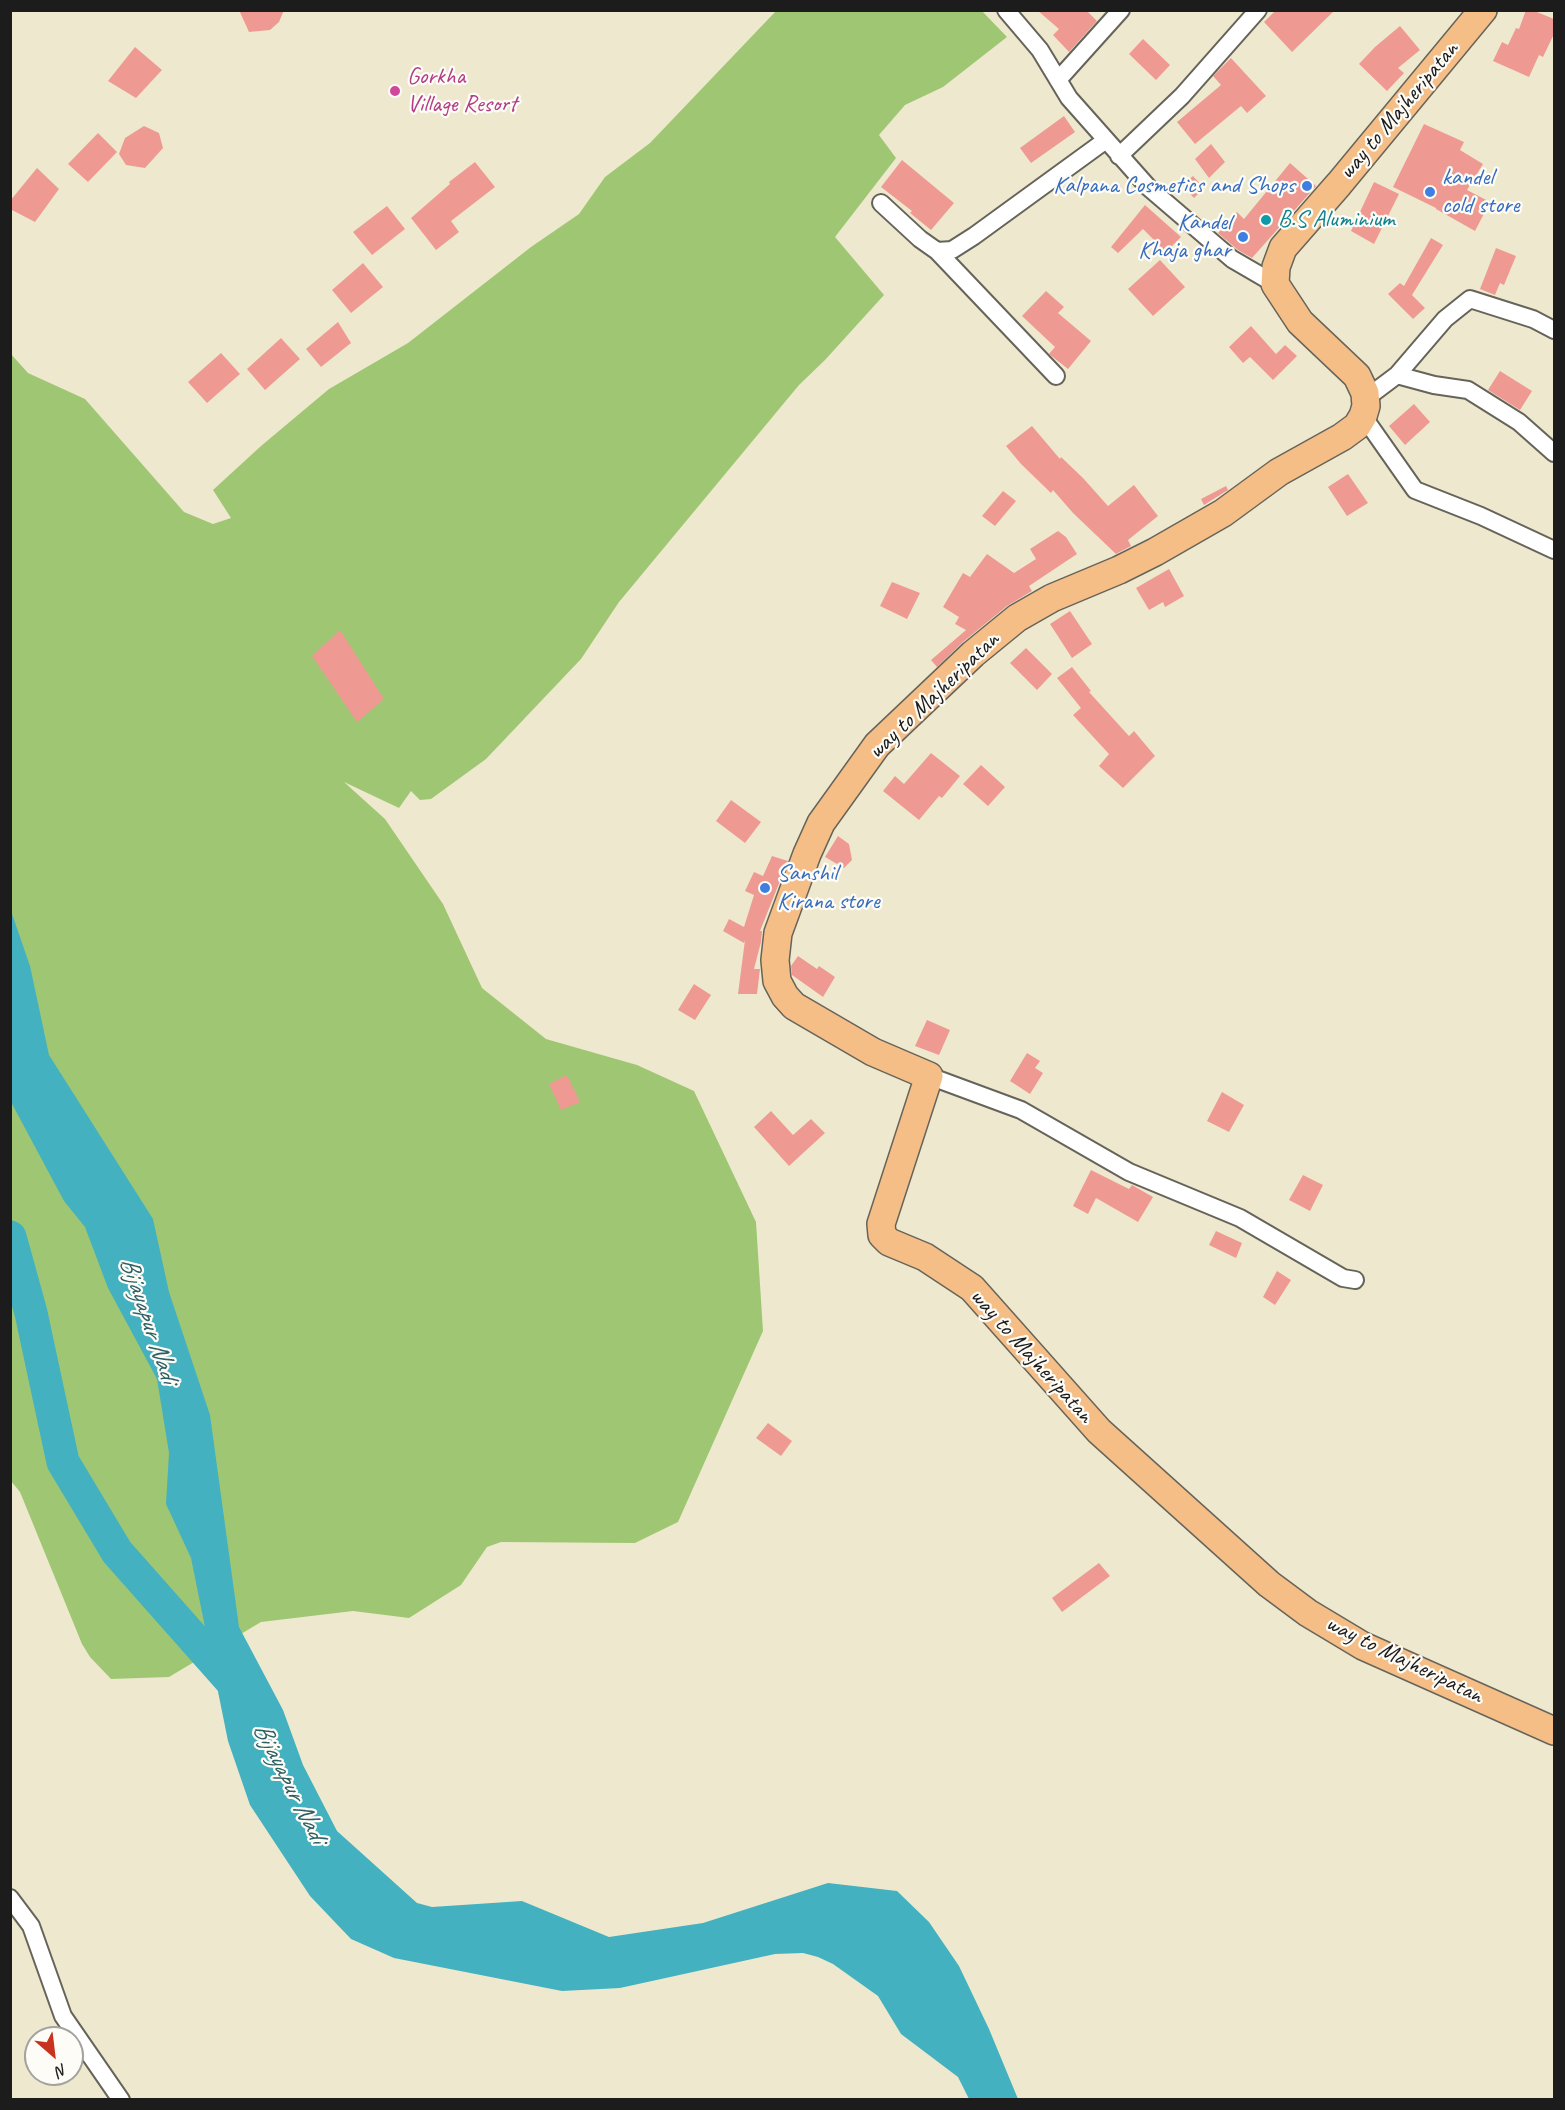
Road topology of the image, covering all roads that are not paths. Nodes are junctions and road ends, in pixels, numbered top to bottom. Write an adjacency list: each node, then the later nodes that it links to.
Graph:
1 (1006, 10): 5 (street)
2 (1120, 10): 5 (street)
3 (1258, 10): 7 (street)
4 (1483, 10): 10 (main road, way to Majheripatan)
5 (1058, 80): 6 (street)
6 (1106, 140): 7 (street); 9 (street)
7 (1119, 156): 10 (street)
8 (881, 203): 9 (street)
9 (937, 251): 13 (street)
10 (1275, 284): 14 (main road)
11 (1554, 330): 12 (street)
12 (1397, 375): 14 (street); 15 (street)
13 (1056, 376)
14 (1364, 408): 16 (street); 17 (main road, way to Majheripatan)
15 (1554, 453)
16 (1554, 550)
17 (929, 1076): 18 (street); 19 (main road, way to Majheripatan)
18 (1355, 1280)
19 (1554, 1731)
20 (10, 1898): 21 (street)
21 (122, 2100)

